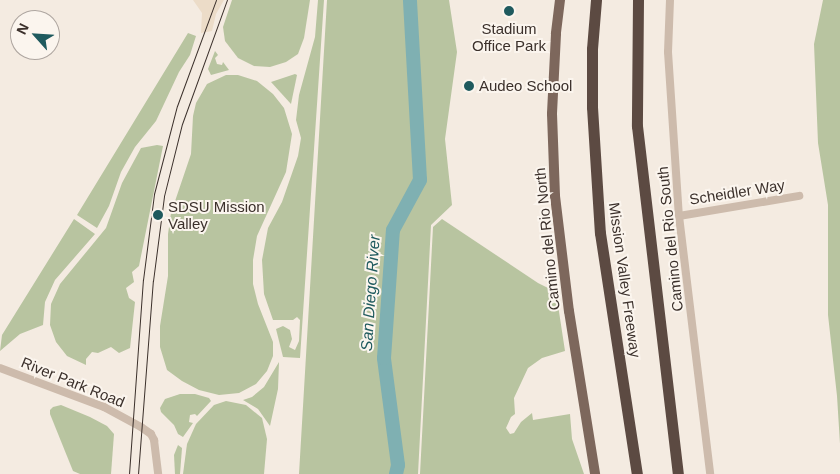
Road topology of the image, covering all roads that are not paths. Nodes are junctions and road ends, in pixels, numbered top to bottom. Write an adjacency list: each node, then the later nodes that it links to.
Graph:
1 (560, 0): 9 (main road, Camino del Rio North)
2 (596, 0): 10 (highway, Mission Valley Freeway)
3 (638, 0): 11 (highway, Mission Valley Freeway)
4 (670, 0): 6 (street, Camino del Rio South)
5 (799, 196): 6 (street, Scheidler Way)
6 (679, 216): 12 (street, Camino del Rio South)
7 (0, 368): 8 (street, River Park Road)
8 (158, 474)
9 (596, 474)
10 (637, 474)
11 (678, 474)
12 (710, 474)

